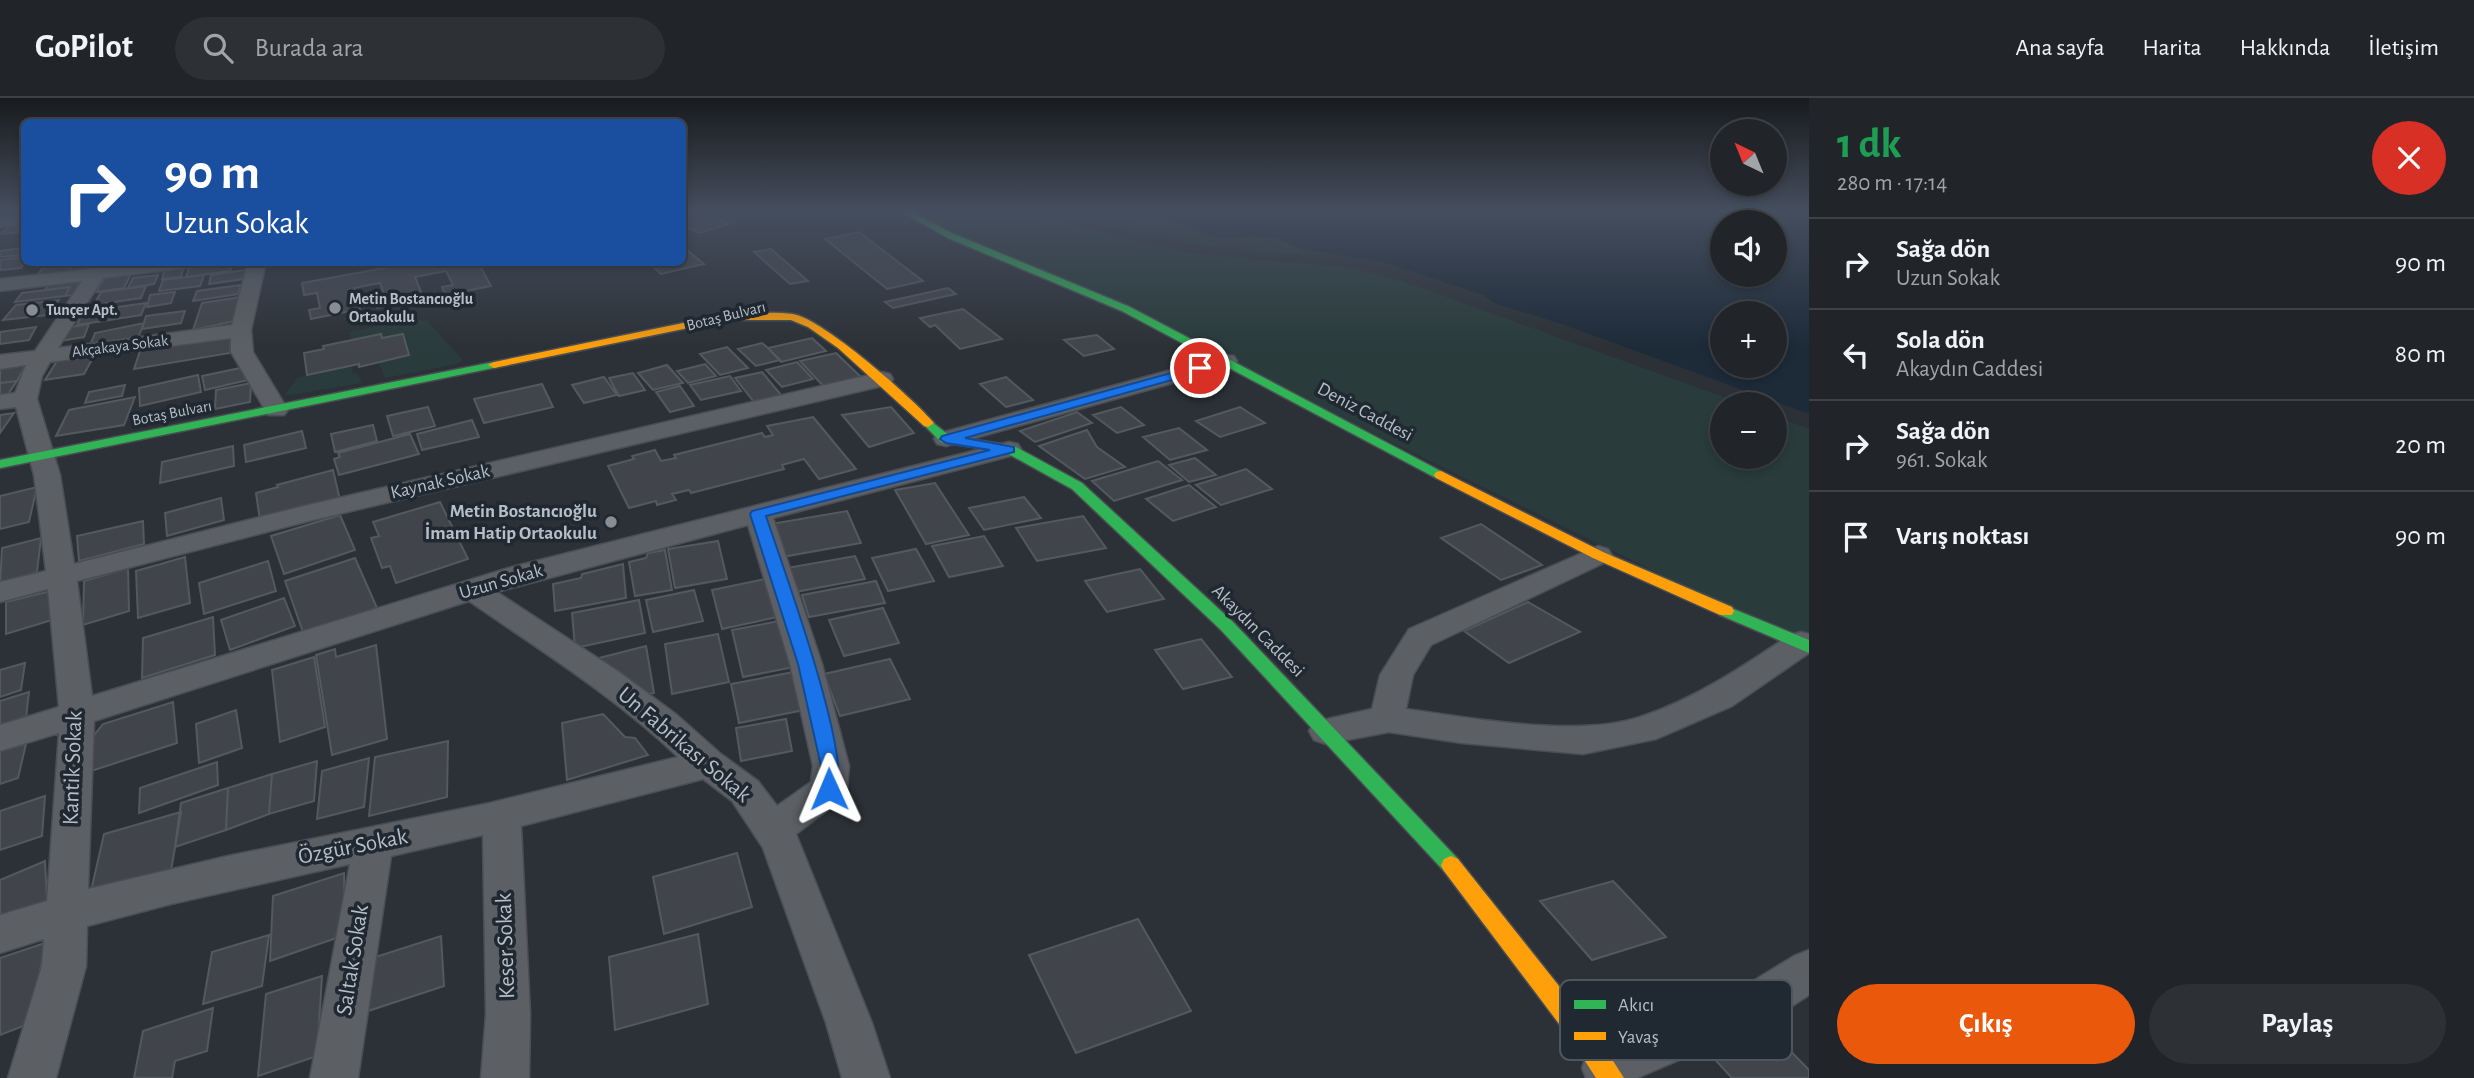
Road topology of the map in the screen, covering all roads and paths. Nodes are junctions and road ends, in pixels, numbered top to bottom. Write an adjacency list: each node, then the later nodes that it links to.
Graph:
1 (1001, 257): 10 (street, Deniz Caddesi)
2 (132, 266): 4 (street)
3 (256, 266): 7 (street)
4 (101, 268): 5 (street); 9 (street)
5 (0, 285)
6 (792, 317): 8 (street, Botaş Bulvarı); 13 (street); 17 (street, Botaş Bulvarı)
7 (241, 330): 9 (street, Akçakaya Sokak); 17 (street)
8 (737, 335)
9 (42, 356): 11 (street, Akçakaya Sokak); 15 (street)
10 (1226, 361): 18 (street); 23 (street, Deniz Caddesi)
11 (0, 362)
12 (520, 376): 14 (street)
13 (882, 379): 18 (street); 24 (street, Kaynak Sokak)
14 (439, 393)
15 (25, 399): 16 (street); 21 (street, Kantik Sokak)
16 (0, 402)
17 (275, 410): 21 (street, Botaş Bulvarı)
18 (946, 439): 19 (street, Akaydın Caddesi)
19 (1009, 449): 22 (street, Uzun Sokak); 30 (street, Akaydın Caddesi)
20 (0, 464): 21 (street, Botaş Bulvarı)
21 (46, 470): 24 (street, Kantik Sokak)
22 (758, 514): 25 (street, Uzun Sokak); 34 (street)
23 (1598, 555): 27 (street, Deniz Caddesi); 29 (street)
24 (62, 577): 26 (street, Kaynak Sokak); 28 (street, Kantik Sokak)
25 (473, 590): 28 (street, Uzun Sokak); 32 (street, Un Fabrikası Sokak)
26 (0, 593)
27 (1805, 645): 29 (street)
28 (77, 715): 31 (street, Uzun Sokak); 36 (street, Kantik Sokak)
29 (1389, 719): 30 (street)
30 (1326, 731): 40 (street, Akaydın Caddesi)
31 (0, 738)
32 (708, 764): 33 (street, Özgür Sokak); 34 (street, Un Fabrikası Sokak)
33 (502, 814): 35 (street, Özgür Sokak); 45 (street, Keser Sokak)
34 (772, 830): 46 (street, Un Fabrikası Sokak)
35 (373, 843): 36 (street, Özgür Sokak); 44 (street, Saltak Sokak)
36 (65, 913): 37 (street, Özgür Sokak); 43 (street, Kantik Sokak)
37 (0, 934)
38 (1809, 970): 39 (street)
39 (1792, 981)
40 (1560, 1006)
41 (1636, 1060): 42 (street)
42 (1608, 1073)
43 (32, 1078)
44 (334, 1078)
45 (505, 1078)
46 (866, 1078)

